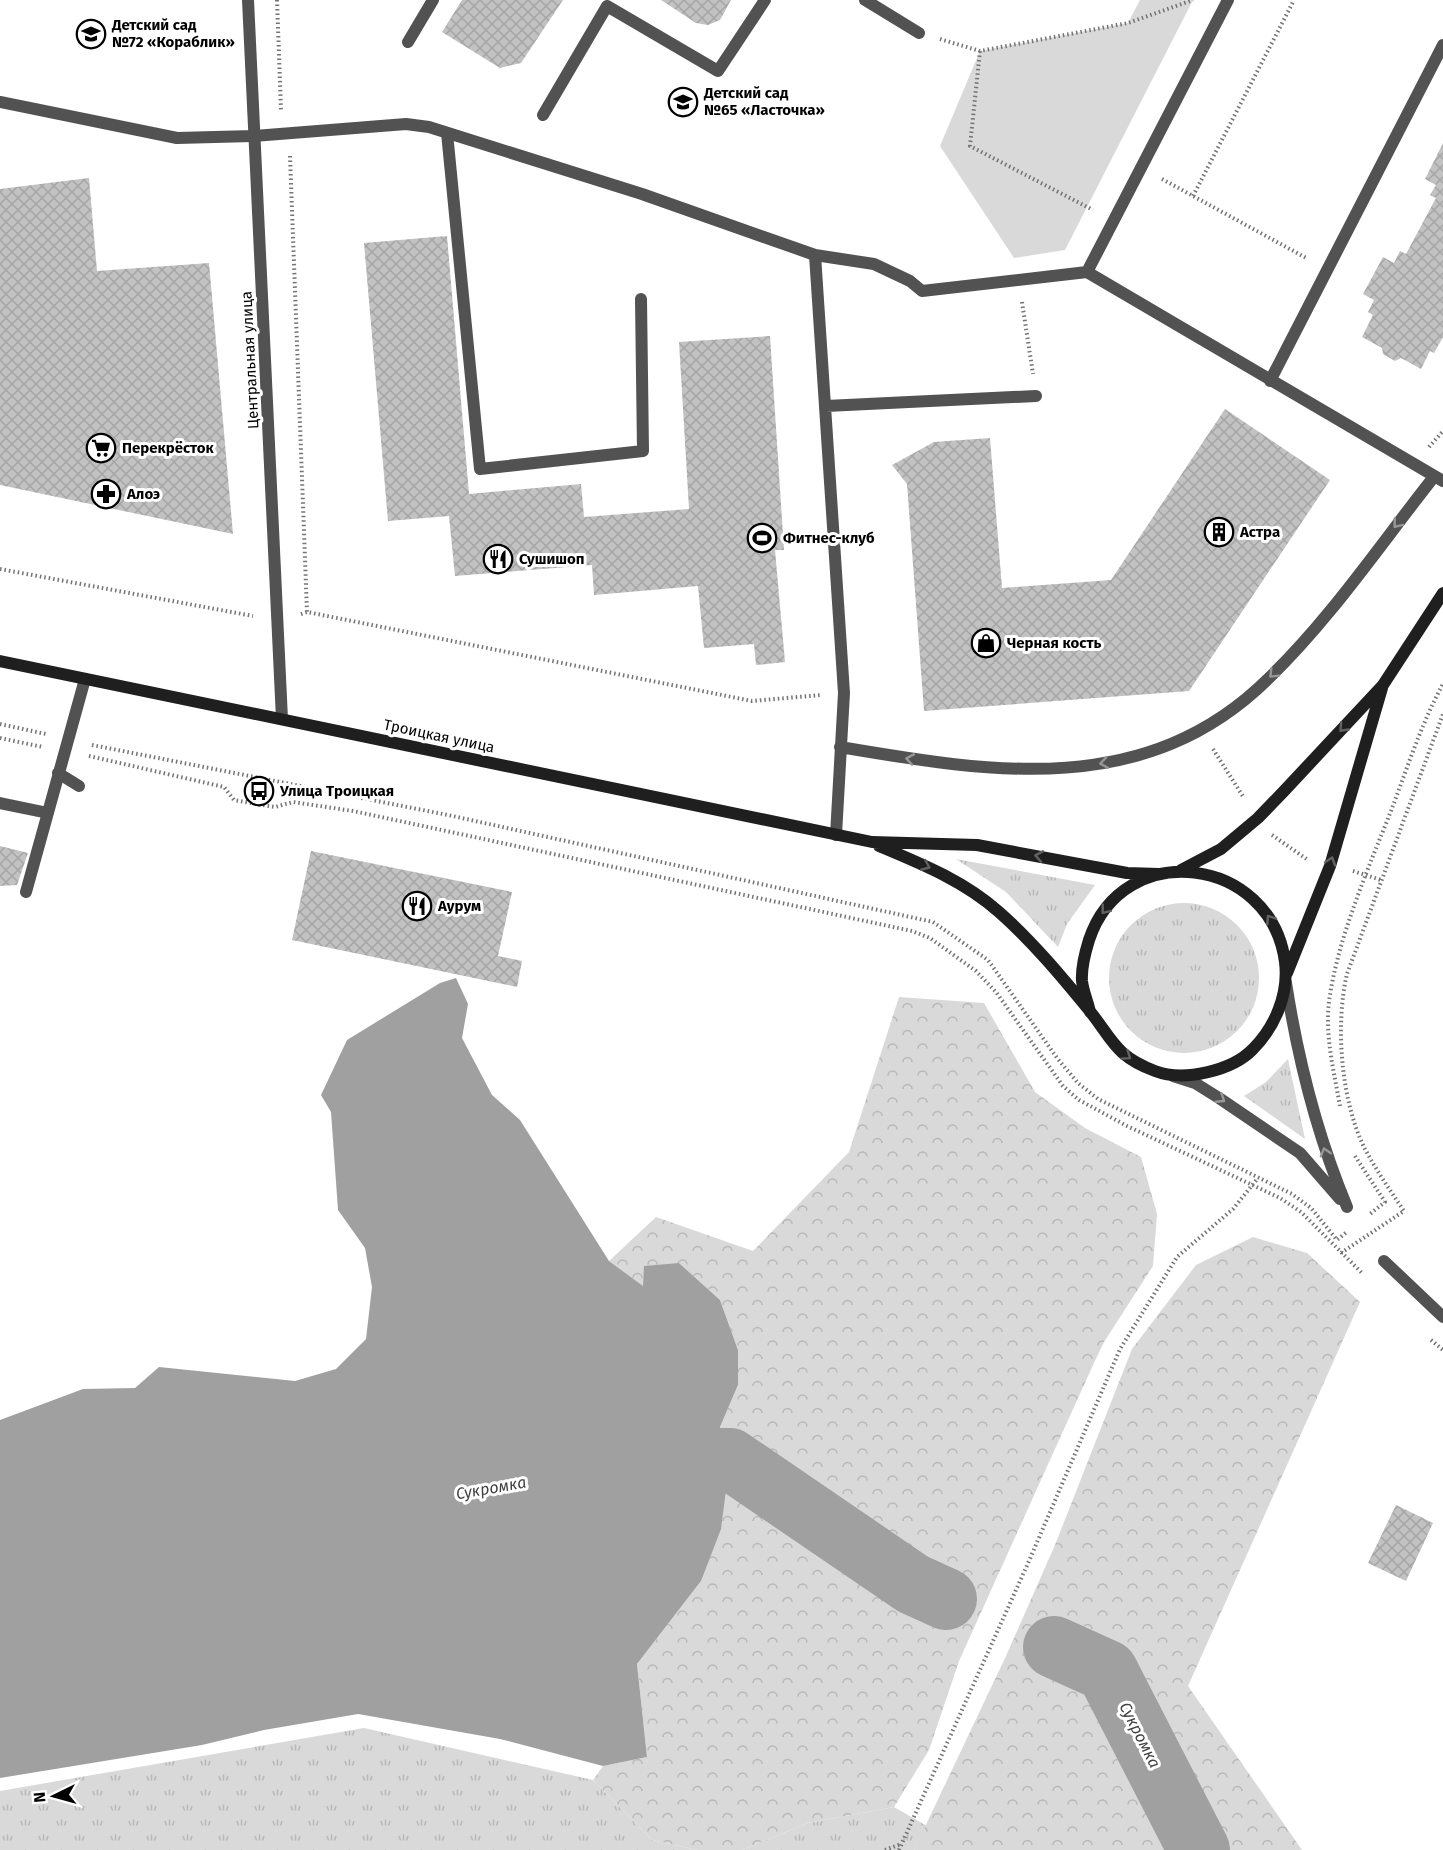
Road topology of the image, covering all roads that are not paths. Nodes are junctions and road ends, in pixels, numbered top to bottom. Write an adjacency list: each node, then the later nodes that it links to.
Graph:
1 (248, 0): 12 (street, Центральная улица)
2 (433, 0): 7 (street)
3 (765, 0): 10 (street)
4 (865, 0): 6 (street)
5 (1227, 0): 14 (street)
6 (919, 33)
7 (408, 42)
8 (1443, 45): 16 (street)
9 (0, 102): 12 (street)
10 (543, 115)
11 (447, 133): 12 (street); 13 (street); 15 (street)
12 (253, 136): 24 (street, Центральная улица)
13 (815, 255): 14 (street); 18 (street)
14 (1087, 272): 16 (street)
15 (641, 299)
16 (1270, 381): 19 (street)
17 (1036, 396): 18 (street)
18 (826, 406): 25 (street)
19 (1438, 479): 25 (street, one-way to 25)
20 (1443, 593): 23 (street)
21 (0, 661): 22 (street, Троицкая улица)
22 (85, 679): 24 (street, Троицкая улица); 26 (street)
23 (1383, 685): 32 (street, one-way to 32); 35 (street, one-way to 23)
24 (282, 719): 30 (street, Троицкая улица)
25 (840, 747): 30 (street)
26 (58, 773): 27 (street); 29 (street)
27 (79, 786)
28 (0, 803): 29 (street)
29 (48, 813): 34 (street)
30 (836, 835): 31 (street, Троицкая улица)
31 (872, 842): 33 (street, one-way to 31); 36 (street, one-way to 36)
32 (1180, 870): 33 (street); 35 (street, one-way to 32)
33 (1159, 874): 36 (street, one-way to 36)
34 (26, 892)
35 (1287, 978): 37 (street); 37 (street, one-way to 35)
36 (1090, 1012): 37 (street, one-way to 37)
37 (1168, 1075)
38 (1384, 1261): 39 (street)
39 (1443, 1317)

